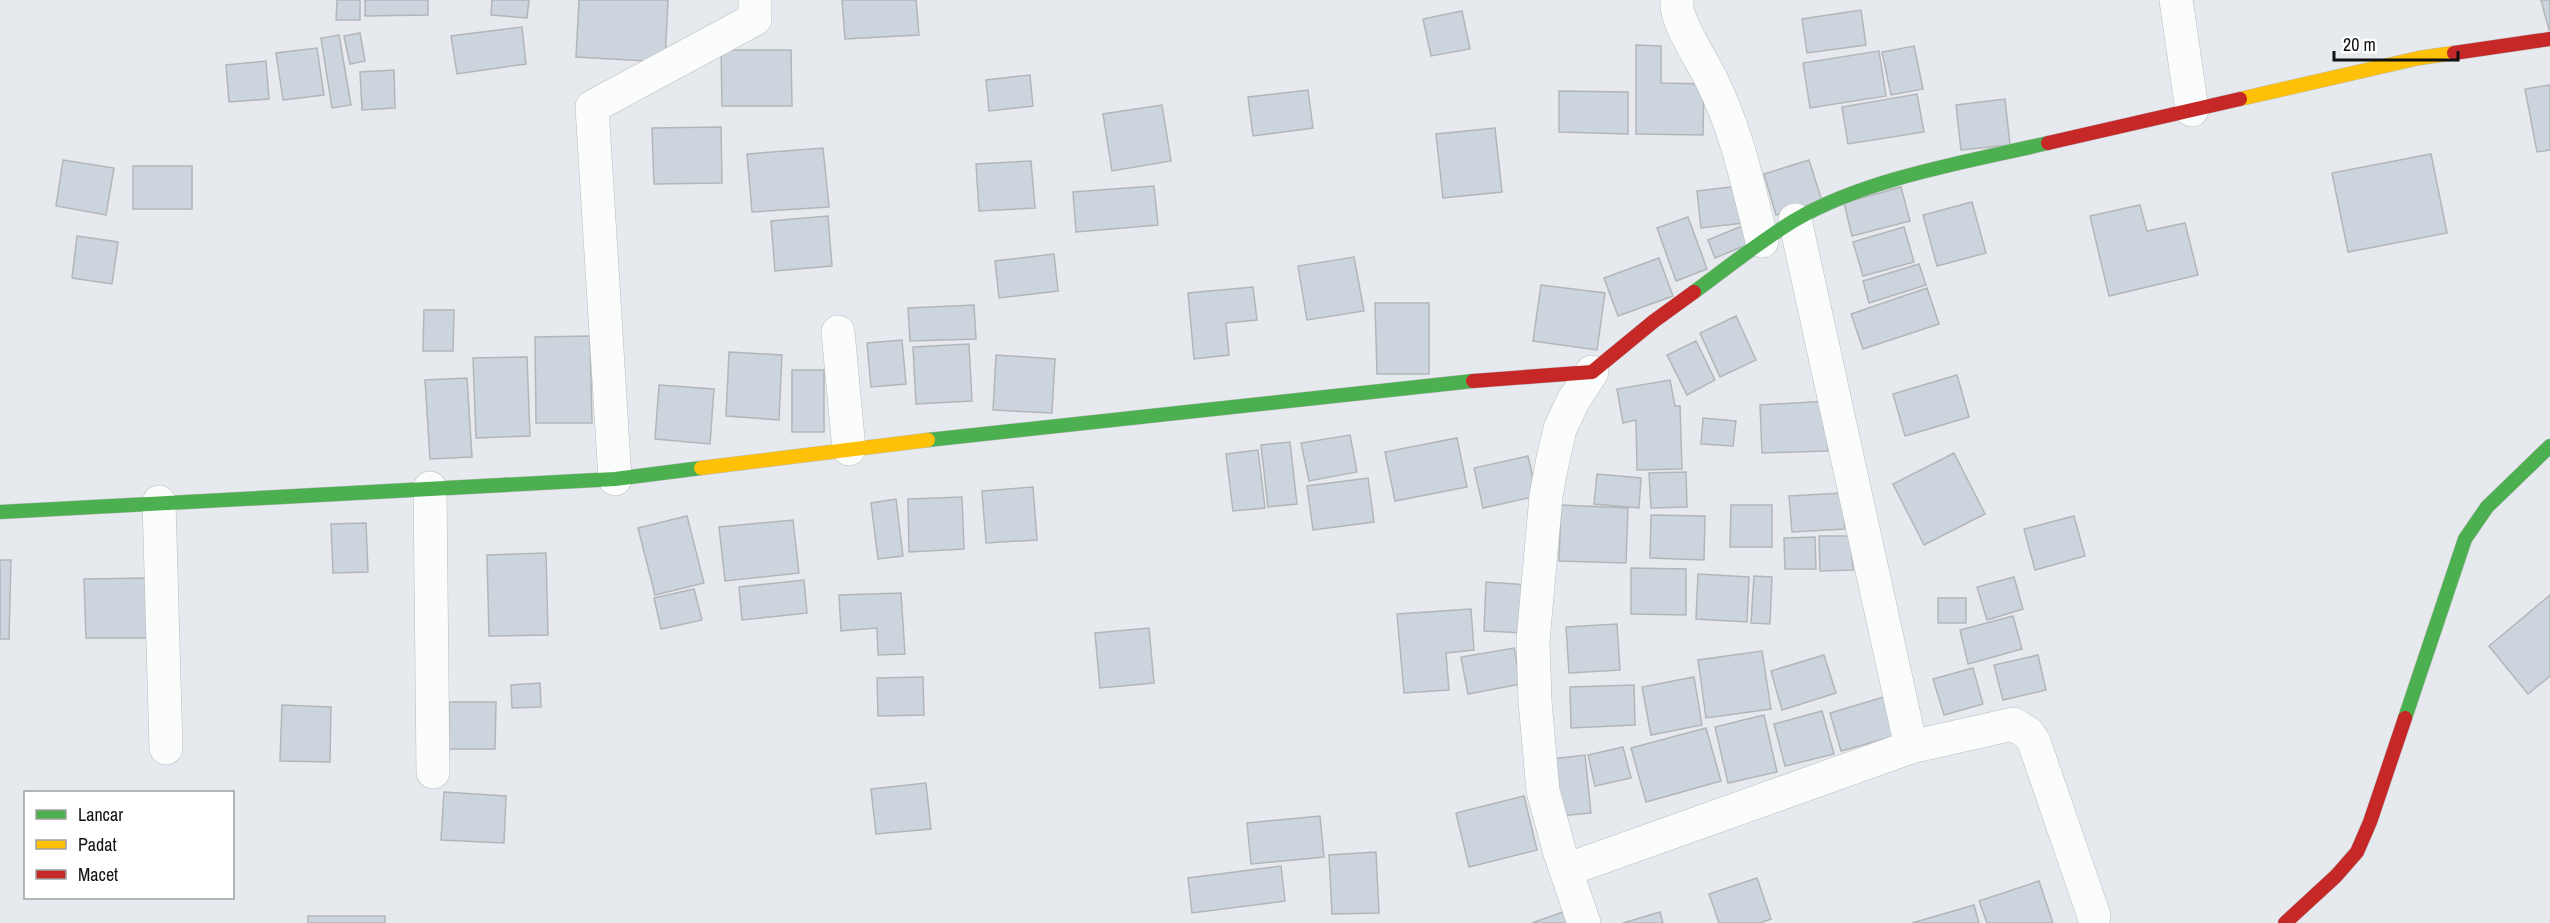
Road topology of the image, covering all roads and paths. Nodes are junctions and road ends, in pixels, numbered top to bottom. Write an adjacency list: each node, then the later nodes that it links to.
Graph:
1 (755, 0): 12 (street)
2 (1677, 0): 7 (street)
3 (2176, 0): 5 (street)
4 (2550, 39): 5 (street)
5 (2192, 110): 6 (street)
6 (1795, 220): 7 (street); 16 (street)
7 (1762, 241): 9 (street)
8 (838, 332): 11 (street)
9 (1592, 372): 11 (street); 19 (street)
10 (2550, 446): 22 (street)
11 (849, 449): 12 (street)
12 (615, 479): 13 (street)
13 (430, 488): 14 (street); 18 (street)
14 (159, 502): 15 (street); 17 (street)
15 (0, 512)
16 (1911, 747): 19 (street); 20 (street)
17 (166, 748)
18 (433, 772)
19 (1566, 870): 21 (street)
20 (2094, 916)
21 (1584, 923)
22 (2285, 923)

